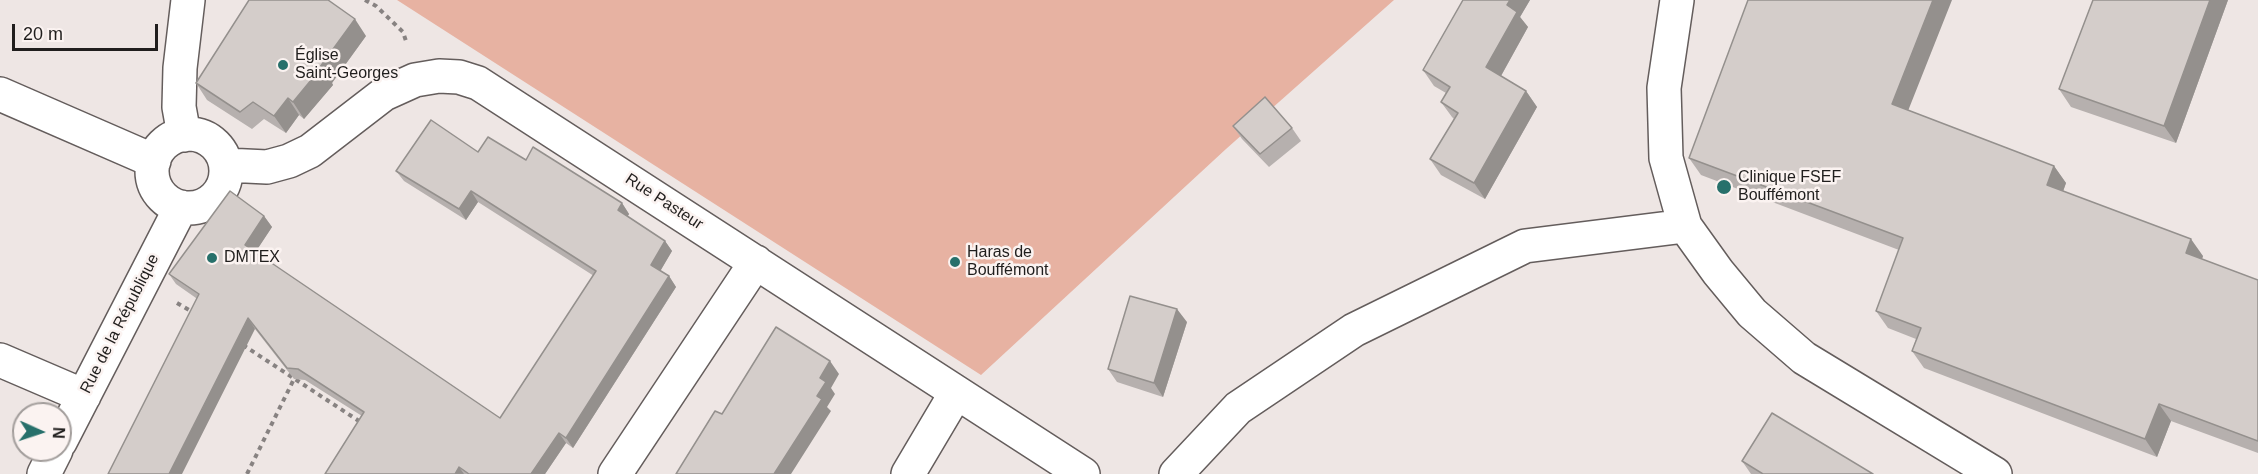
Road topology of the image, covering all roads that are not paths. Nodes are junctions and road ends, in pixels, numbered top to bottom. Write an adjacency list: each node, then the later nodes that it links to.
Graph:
1 (188, 0): 4 (street)
2 (1677, 0): 8 (street)
3 (0, 94): 5 (street)
4 (184, 135): 5 (street); 6 (street)
5 (154, 161): 7 (street)
6 (226, 165): 7 (street); 9 (street, Rue Pasteur)
7 (181, 207): 12 (street, Rue de la République)
8 (1685, 225): 17 (street); 18 (street)
9 (756, 262): 11 (street, Rue Pasteur); 14 (street)
10 (0, 360): 12 (street)
11 (956, 393): 15 (street); 16 (street, Rue Pasteur)
12 (84, 396): 13 (street, Rue de la République)
13 (72, 419)
14 (615, 474)
15 (908, 474)
16 (1083, 474)
17 (1176, 474)
18 (1995, 474)

